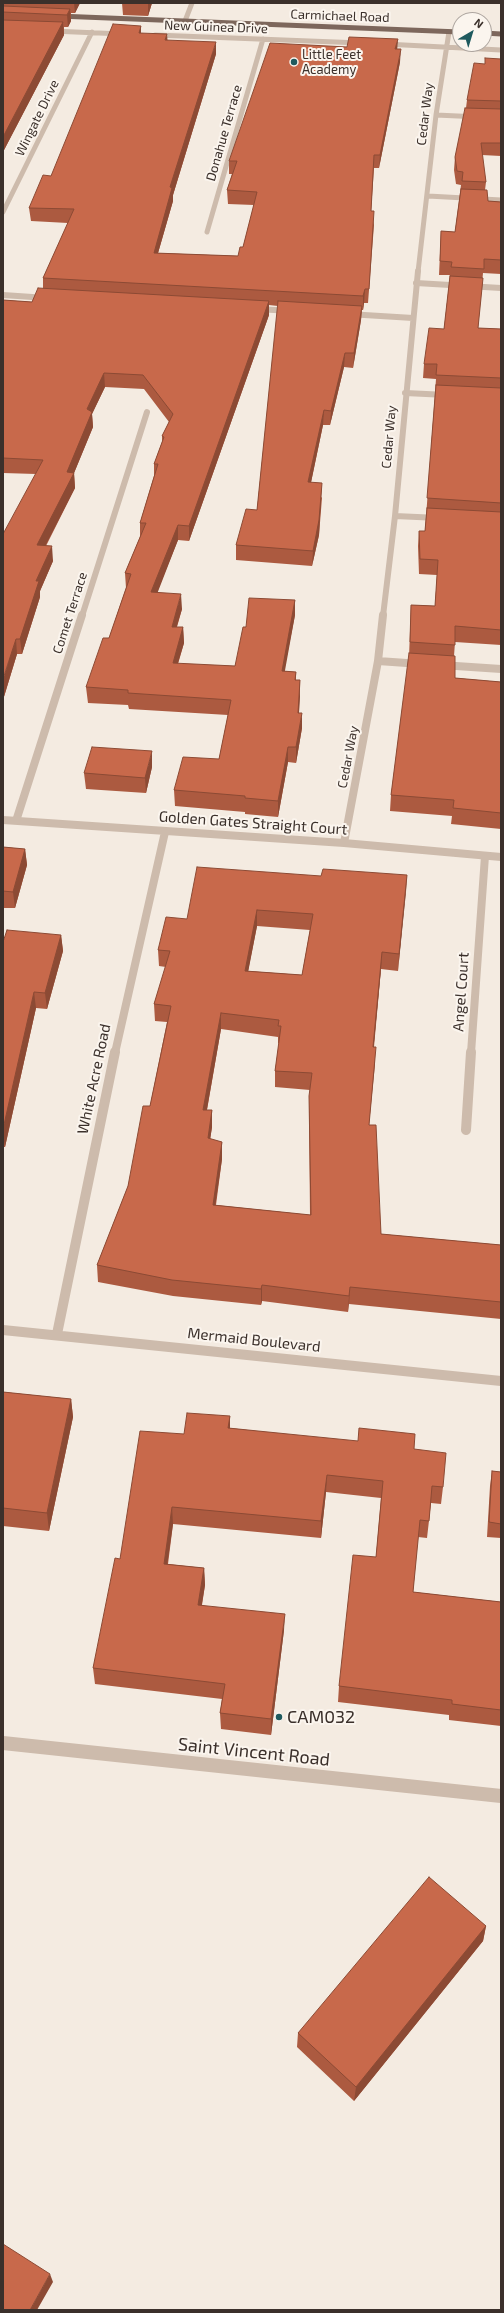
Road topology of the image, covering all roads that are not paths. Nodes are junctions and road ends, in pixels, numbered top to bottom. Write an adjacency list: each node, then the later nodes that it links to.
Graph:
1 (192, 3): 3 (street)
2 (50, 16): 3 (main road, Carmichael Road)
3 (185, 21): 6 (main road, Carmichael Road)
4 (47, 30): 5 (street)
5 (92, 32): 7 (street); 18 (street, Wingate Drive)
6 (449, 32): 12 (street, Cedar Way)
7 (130, 34)
8 (146, 35): 9 (street, New Guinea Drive)
9 (263, 39): 10 (street, New Guinea Drive); 19 (street, Donahue Terrace)
10 (367, 44)
11 (375, 44): 12 (street)
12 (447, 47): 13 (street); 14 (street, Cedar Way)
13 (501, 50)
14 (436, 115): 15 (street); 16 (street, Cedar Way)
15 (501, 118)
16 (428, 196): 17 (street); 20 (street, Cedar Way)
17 (501, 200)
18 (3, 212)
19 (207, 232)
20 (416, 283): 21 (street); 27 (street, Cedar Way)
21 (501, 288)
22 (3, 295): 23 (street)
23 (51, 298)
24 (248, 309): 25 (street)
25 (295, 312)
26 (342, 314): 27 (street)
27 (413, 318): 28 (street, Cedar Way)
28 (405, 393): 29 (street); 31 (street, Cedar Way)
29 (457, 395)
30 (147, 412): 36 (street, Comet Terrace)
31 (395, 516): 32 (street); 33 (street, Cedar Way)
32 (448, 519)
33 (378, 661): 34 (street); 38 (street, Cedar Way)
34 (501, 669)
35 (3, 820): 36 (street, Golden Gates Straight Court)
36 (16, 822): 37 (street, Golden Gates Straight Court)
37 (165, 832): 38 (street, Golden Gates Straight Court); 43 (street, White Acre Road)
38 (344, 843): 39 (street, Golden Gates Straight Court)
39 (485, 856): 40 (street, Golden Gates Straight Court); 41 (street, Angel Court)
40 (501, 857)
41 (466, 1130)
42 (3, 1330): 43 (street, Mermaid Boulevard)
43 (57, 1334): 44 (street, Mermaid Boulevard)
44 (501, 1381)
45 (3, 1743): 46 (street, Saint Vincent Road)
46 (501, 1796)

